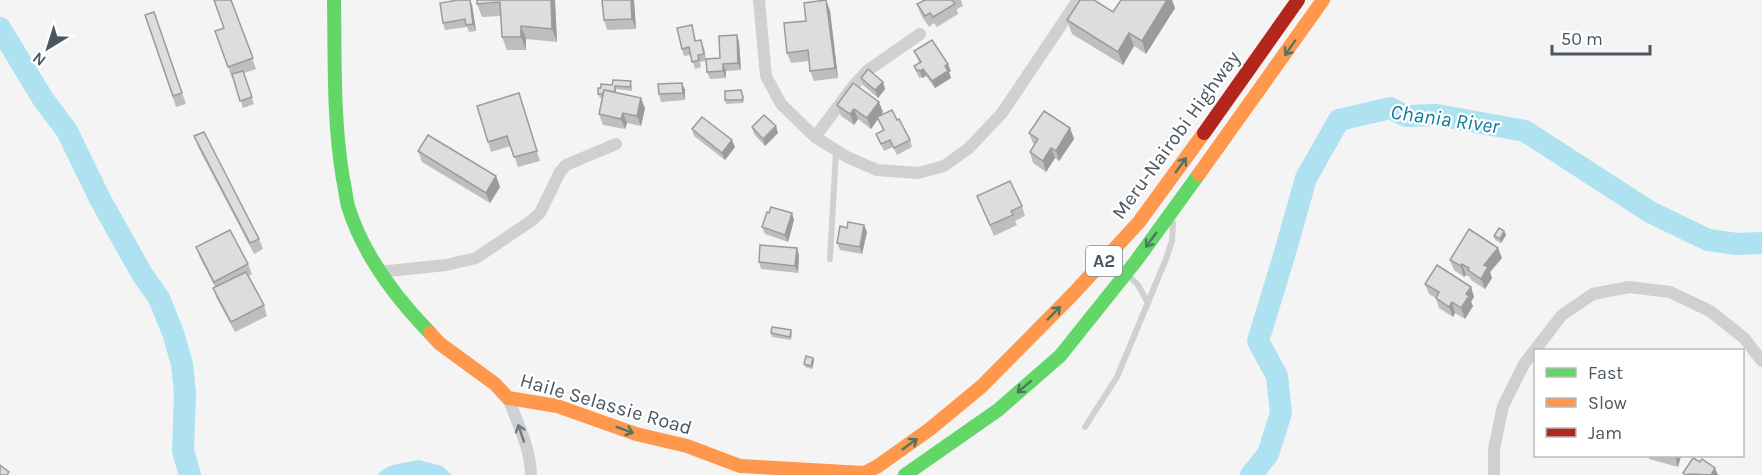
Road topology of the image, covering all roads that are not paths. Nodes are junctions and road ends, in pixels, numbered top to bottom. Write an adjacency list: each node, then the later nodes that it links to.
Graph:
1 (334, 0): 12 (main road, Haile Selassie Road)
2 (759, 0): 7 (street)
3 (1078, 0): 9 (street)
4 (1298, 0): 22 (main road, Meru-Nairobi Highway / A2, one-way to 4)
5 (1323, 0): 10 (main road, A2, one-way to 10)
6 (920, 34): 7 (street)
7 (815, 136): 9 (street)
8 (616, 144): 12 (street)
9 (836, 150): 11 (lane)
10 (1174, 209): 13 (main road, A2, one-way to 13); 14 (lane)
11 (831, 259)
12 (379, 272): 18 (main road, Haile Selassie Road)
13 (1126, 273): 14 (lane); 23 (main road, A2, one-way to 23)
14 (1148, 303): 19 (lane)
15 (1536, 349): 17 (street)
16 (1534, 351): 24 (street)
17 (1762, 361)
18 (508, 398): 20 (main road, Haile Selassie Road, one-way to 20); 21 (street, one-way to 18)
19 (1085, 427)
20 (742, 470): 22 (main road, Haile Selassie Road)
21 (531, 471)
22 (862, 474)
23 (905, 475)
24 (1494, 475)

